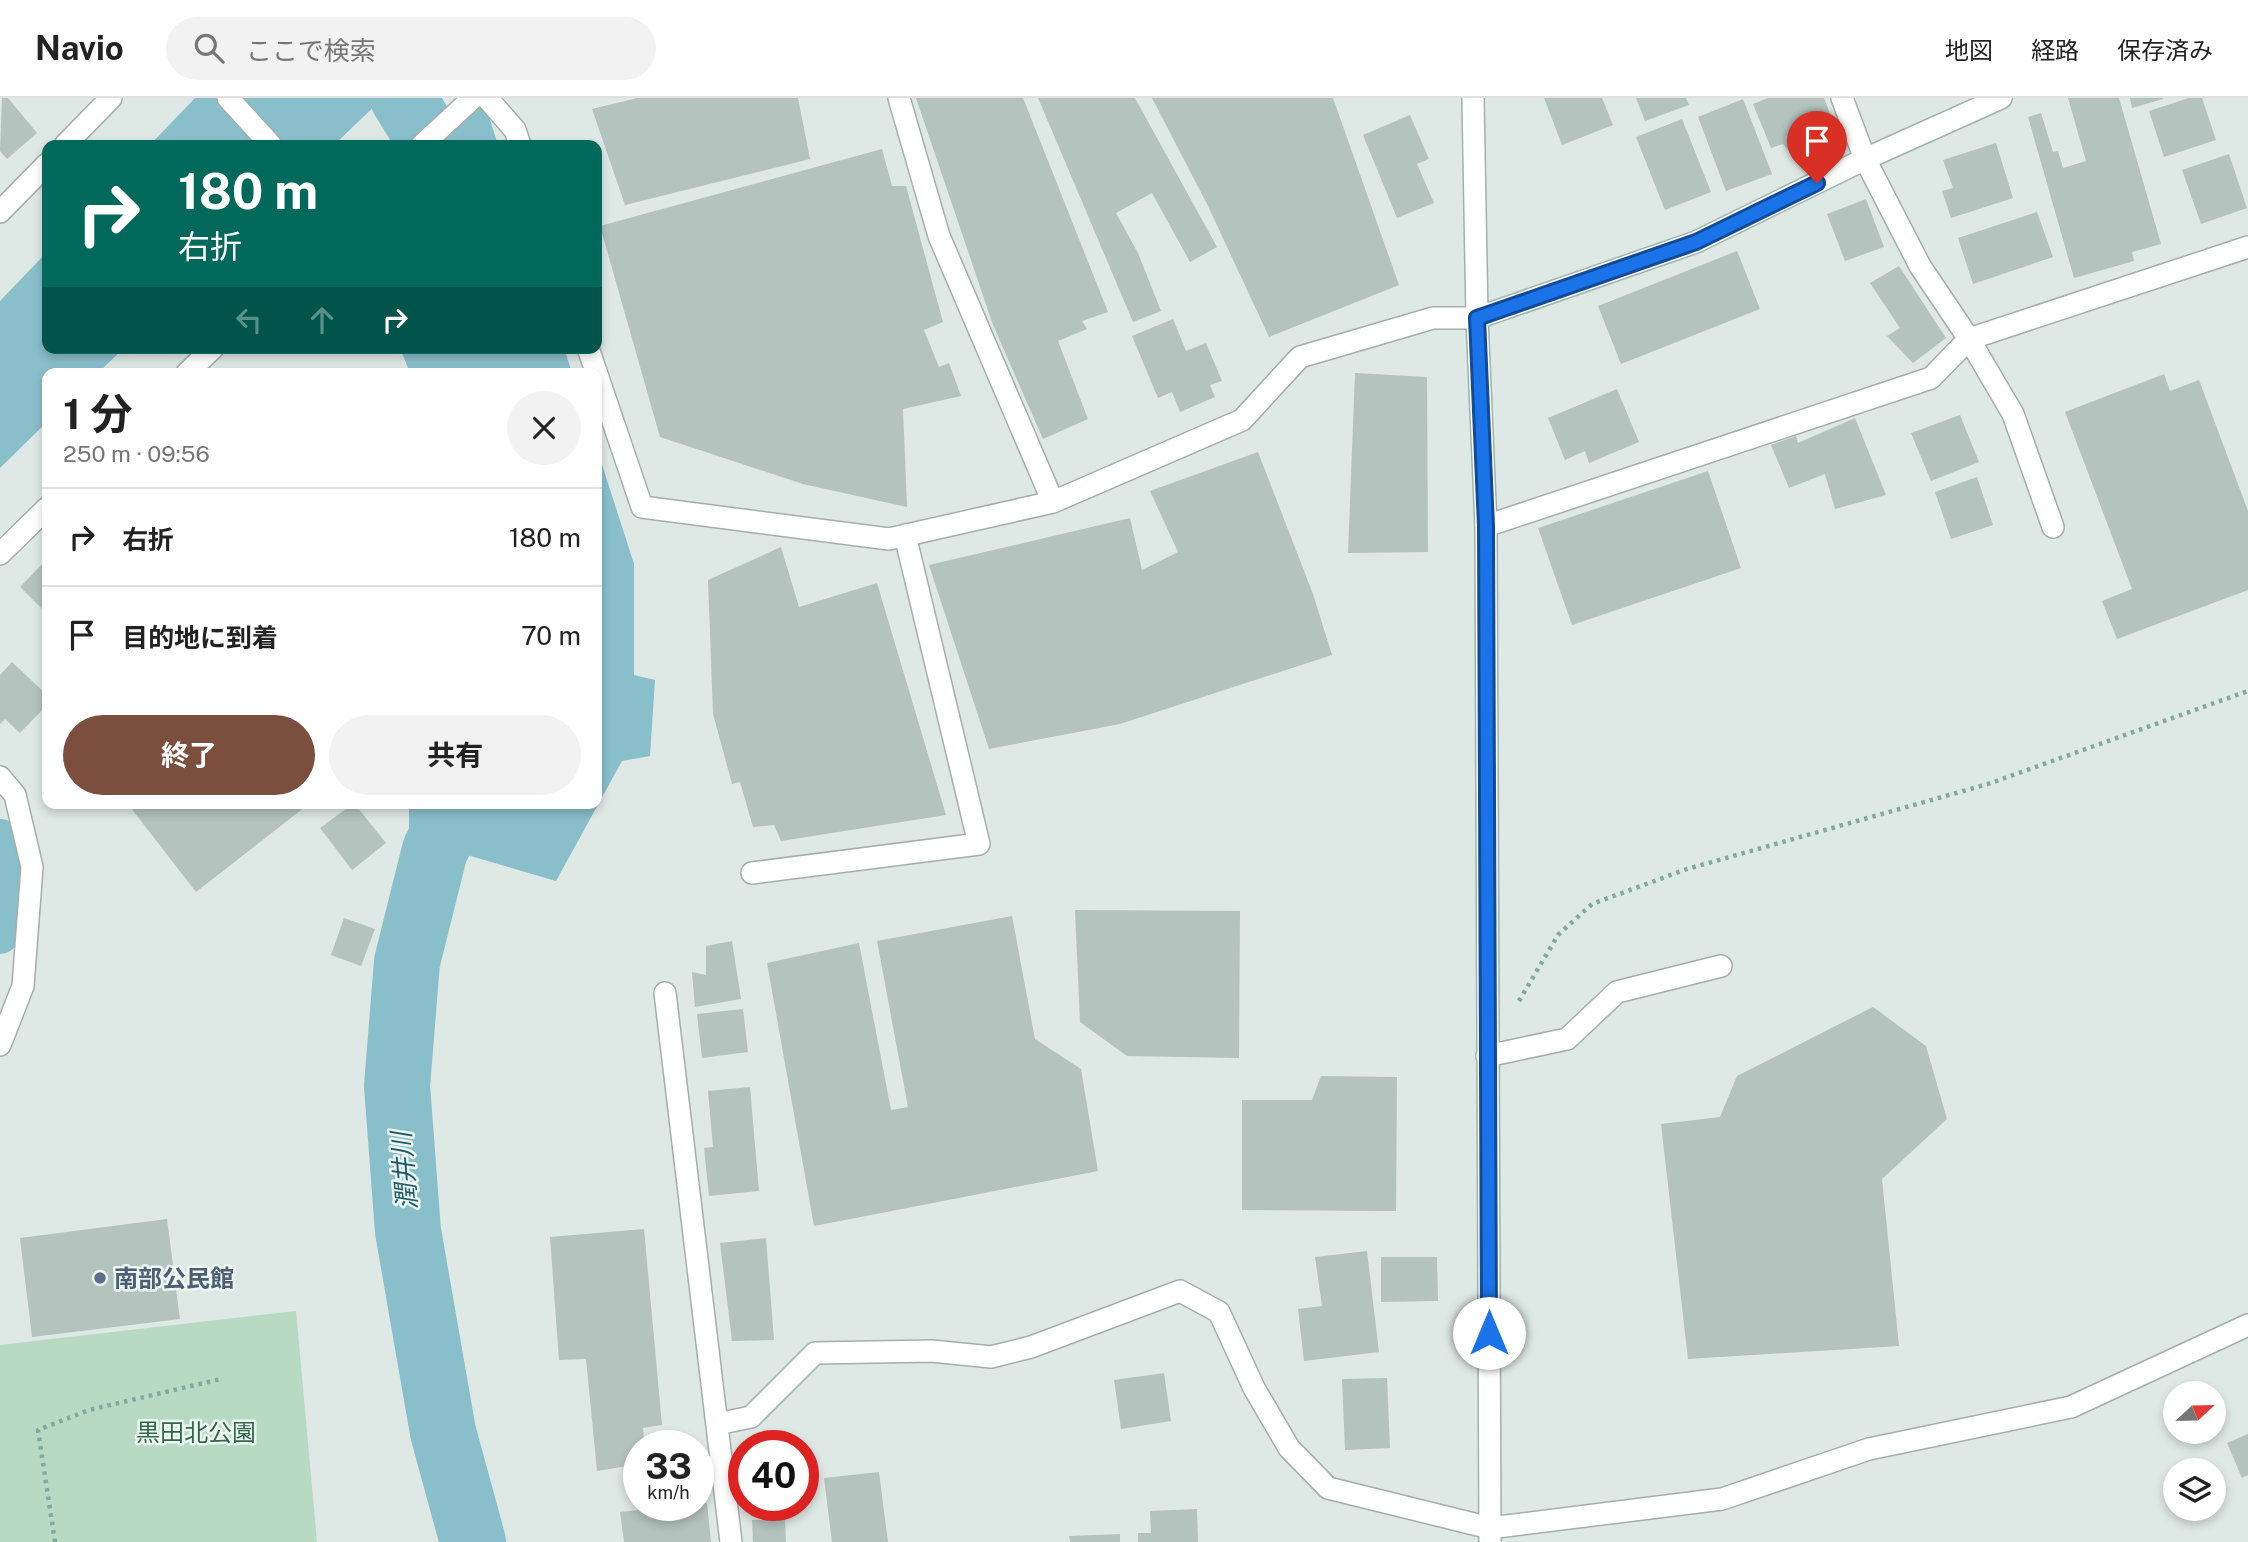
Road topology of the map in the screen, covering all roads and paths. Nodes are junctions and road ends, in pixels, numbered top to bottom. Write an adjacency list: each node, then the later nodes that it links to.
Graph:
1 (111, 98): 9 (street)
2 (228, 98): 10 (street)
3 (473, 98): 11 (street)
4 (487, 98): 12 (street)
5 (899, 98): 22 (street)
6 (1473, 98): 17 (street)
7 (1842, 98): 13 (street)
8 (2001, 98): 13 (street)
9 (70, 140)
10 (266, 140)
11 (427, 140)
12 (518, 140)
13 (1865, 159): 17 (street); 18 (street)
14 (42, 169): 15 (street)
15 (0, 212)
16 (2248, 247): 18 (street)
17 (1477, 318): 22 (street); 24 (street)
18 (1969, 339): 24 (street); 25 (street)
19 (207, 354): 20 (street)
20 (192, 368)
21 (602, 389): 26 (street)
22 (1053, 502): 26 (street)
23 (42, 513): 27 (street)
24 (1486, 526): 35 (street)
25 (2053, 527)
26 (905, 535): 30 (street)
27 (0, 554)
28 (2248, 691): 33 (path)
29 (0, 777): 34 (street)
30 (752, 873)
31 (1721, 966): 35 (street)
32 (665, 993): 38 (street)
33 (1515, 1007)
34 (0, 1045)
35 (1487, 1056): 39 (street)
36 (2248, 1325): 39 (street)
37 (221, 1379): 40 (path)
38 (717, 1424): 39 (street); 41 (street)
39 (1490, 1535)
40 (55, 1542)
41 (731, 1542)

